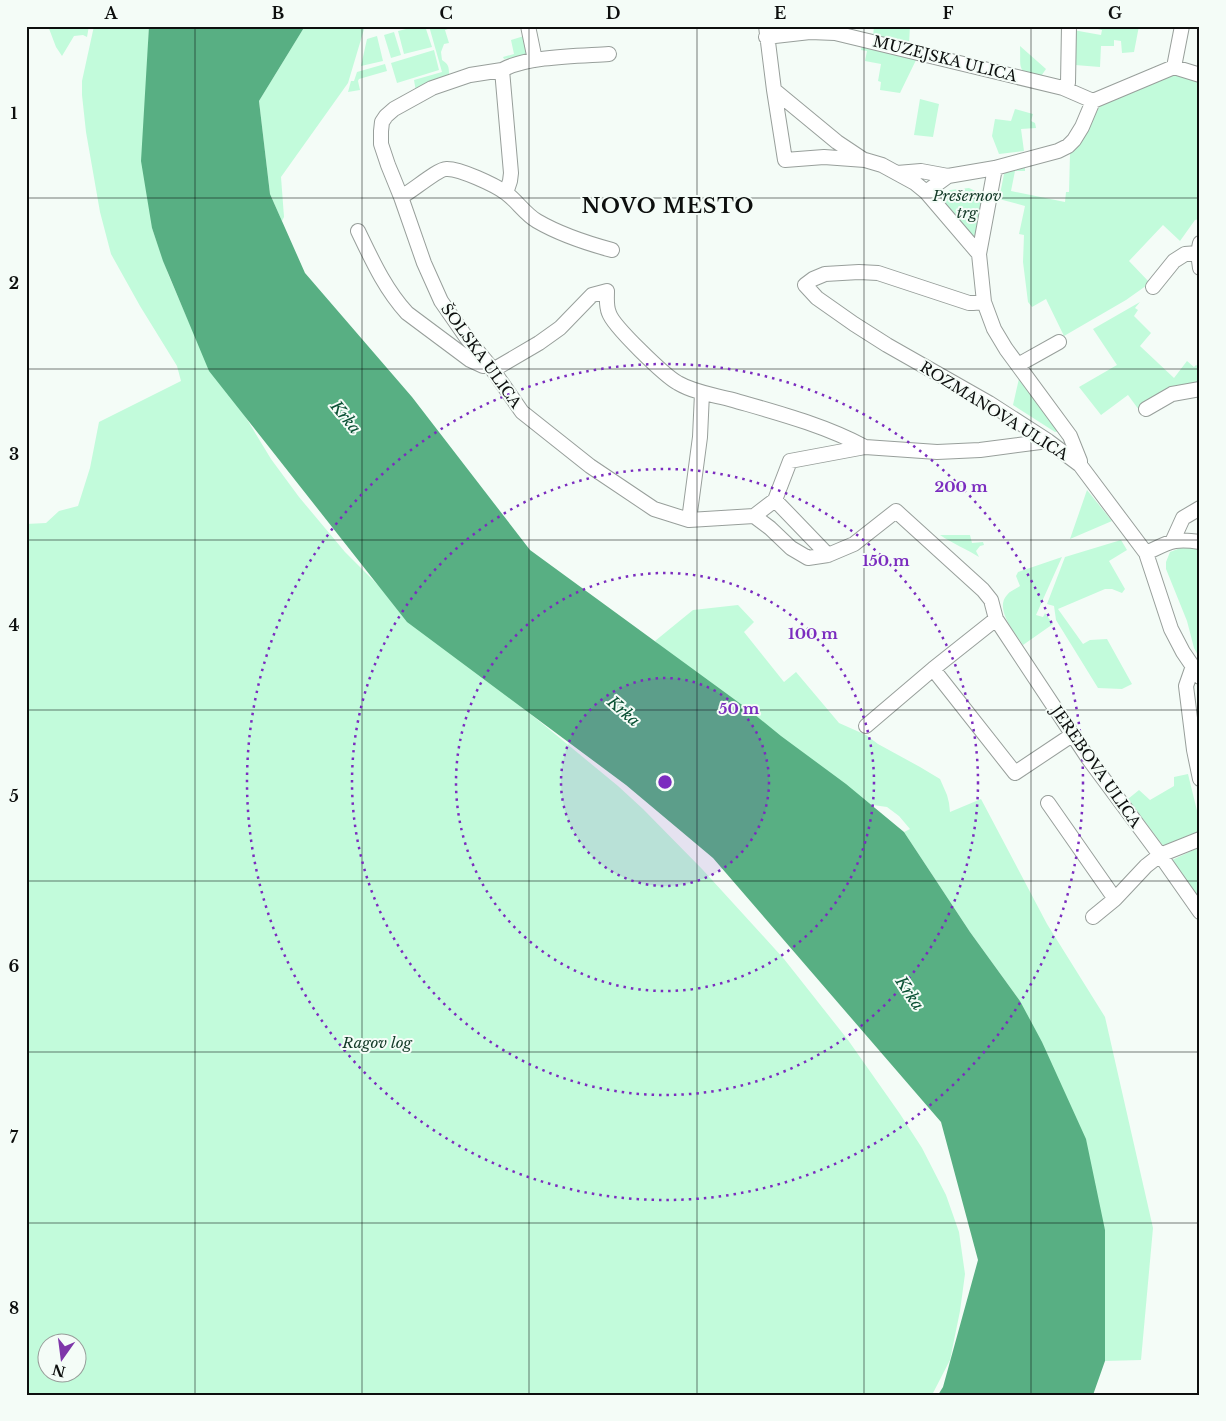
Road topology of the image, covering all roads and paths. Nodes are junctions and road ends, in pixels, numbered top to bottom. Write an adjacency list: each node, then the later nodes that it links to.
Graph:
1 (528, 26): 7 (street)
2 (1070, 26): 11 (street)
3 (1182, 26): 8 (street)
4 (835, 30): 5 (street, MUZEJSKA ULICA); 11 (street, MUZEJSKA ULICA)
5 (766, 31): 12 (street)
6 (609, 54): 7 (street)
7 (535, 60): 9 (street)
8 (1174, 67): 10 (street); 13 (street)
9 (502, 70): 19 (street); 20 (street, ŠOLSKA ULICA)
10 (1200, 75)
11 (1063, 88): 13 (street, MUZEJSKA ULICA)
12 (774, 90): 14 (street); 14 (street)
13 (1093, 101): 15 (street)
14 (865, 160): 16 (street)
15 (995, 168): 17 (street); 24 (street)
16 (897, 172): 17 (street); 18 (street)
17 (948, 176): 18 (street)
18 (926, 192): 24 (street)
19 (506, 193): 20 (street); 23 (street)
20 (401, 197): 30 (street, ŠOLSKA ULICA)
21 (358, 231): 30 (street)
22 (1199, 248): 25 (street); 26 (street)
23 (612, 250)
24 (979, 254): 27 (street)
25 (1200, 268)
26 (1153, 288)
27 (984, 302): 29 (street); 34 (street, ROZMANOVA ULICA)
28 (1059, 342): 29 (street)
29 (1018, 365): 36 (street)
30 (491, 368): 32 (street); 40 (street, ŠOLSKA ULICA)
31 (1200, 390): 33 (street)
32 (702, 393): 35 (street); 40 (street)
33 (1146, 409)
34 (1048, 441): 35 (street); 36 (street, ROZMANOVA ULICA)
35 (865, 447): 37 (street)
36 (1080, 465): 43 (street, ROZMANOVA ULICA)
37 (775, 500): 39 (street); 44 (street)
38 (1200, 508): 41 (street)
39 (754, 516): 40 (street); 44 (street)
40 (689, 520)
41 (1173, 540): 42 (street); 43 (street)
42 (1200, 542)
43 (1146, 553): 47 (street, ROZMANOVA ULICA)
44 (828, 555): 45 (street, JEREBOVA ULICA)
45 (996, 619): 46 (street); 49 (street, JEREBOVA ULICA)
46 (933, 669): 48 (street); 49 (street)
47 (1196, 672): 50 (street)
48 (866, 726)
49 (1072, 735): 53 (street, JEREBOVA ULICA)
50 (1200, 779)
51 (1048, 803): 54 (street)
52 (1200, 839): 53 (street)
53 (1160, 855): 54 (street); 55 (street, JEREBOVA ULICA)
54 (1115, 899): 56 (street)
55 (1200, 912)
56 (1093, 917)

